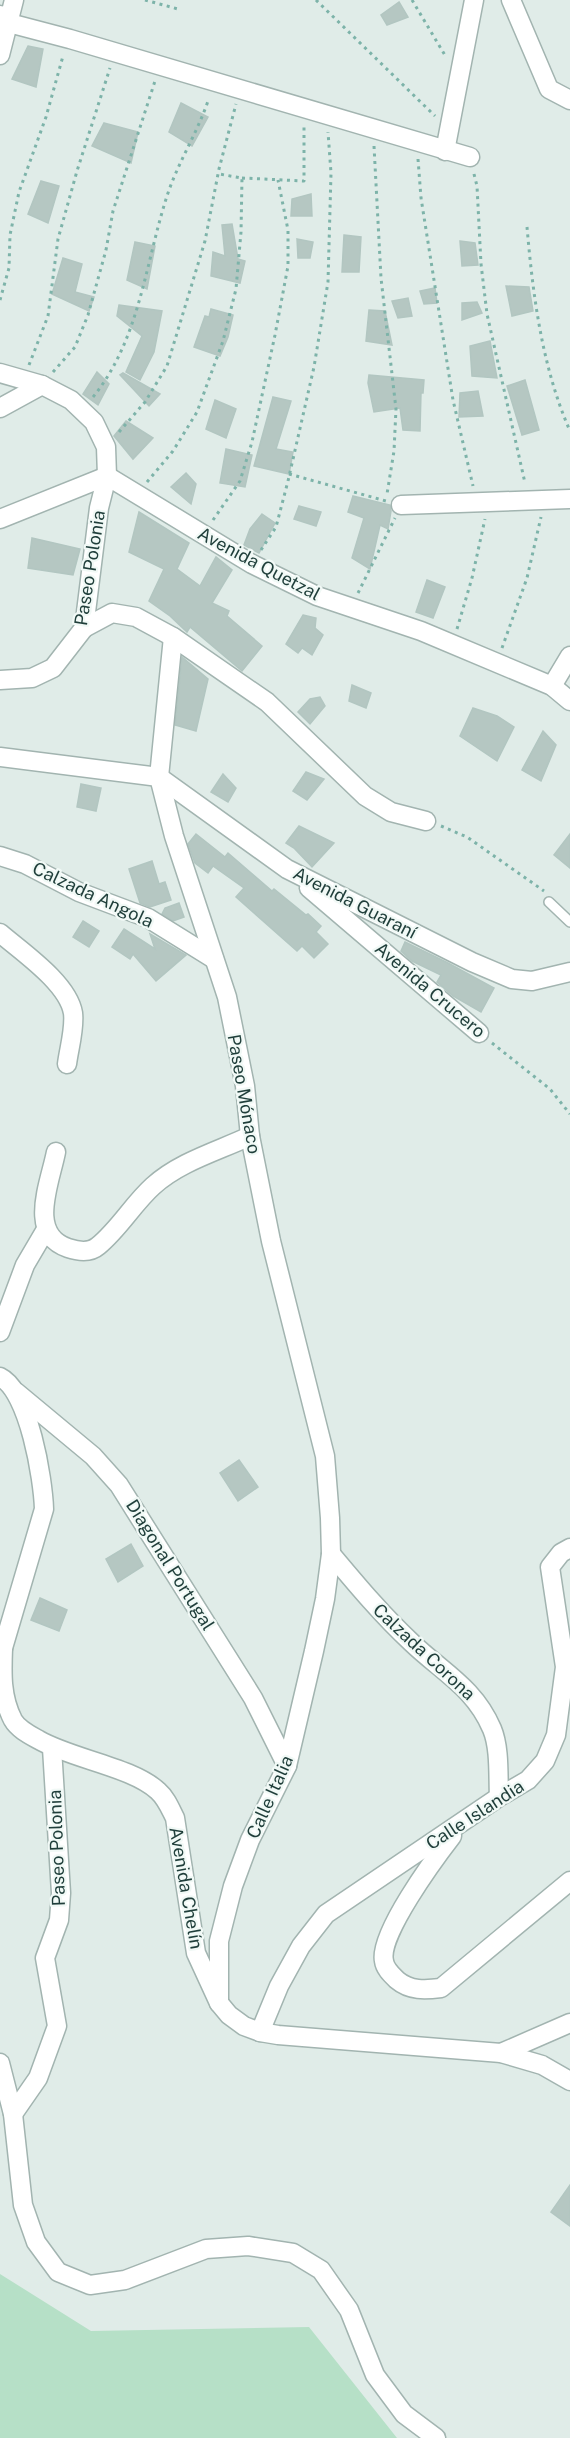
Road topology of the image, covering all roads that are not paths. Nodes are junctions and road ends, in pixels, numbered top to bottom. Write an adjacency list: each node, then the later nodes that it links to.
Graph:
1 (14, 0): 4 (street)
2 (474, 0): 7 (street)
3 (512, 0): 6 (street)
4 (4, 19): 5 (street); 7 (street)
5 (0, 55)
6 (570, 100)
7 (445, 151): 8 (street)
8 (470, 157)
9 (0, 373): 10 (street)
10 (42, 385): 11 (street); 12 (street)
11 (0, 408)
12 (107, 476): 15 (street); 16 (street, Paseo Polonia); 20 (street, Avenida Quetzal)
13 (570, 499): 14 (street)
14 (393, 503)
15 (0, 519)
16 (84, 628): 17 (street); 19 (street, Paseo Polonia)
17 (173, 637): 23 (street, Paseo Mónaco); 24 (street)
18 (570, 656): 20 (street)
19 (0, 680)
20 (552, 686): 21 (street, Avenida Quetzal)
21 (570, 701)
22 (0, 757): 23 (street)
23 (159, 777): 26 (street, Avenida Guaraní); 30 (street, Paseo Mónaco)
24 (426, 821)
25 (0, 856): 30 (street, Calzada Angola)
26 (287, 869): 31 (street, Avenida Guaraní); 32 (street, Avenida Crucero)
27 (550, 899): 28 (lane)
28 (570, 922)
29 (0, 933): 33 (street)
30 (214, 959): 34 (street, Paseo Mónaco)
31 (570, 972)
32 (479, 1033)
33 (67, 1064)
34 (250, 1136): 36 (street); 41 (street, Paseo Mónaco)
35 (56, 1152): 36 (street)
36 (45, 1231): 37 (street)
37 (0, 1332)
38 (0, 1377): 39 (street)
39 (16, 1392): 42 (street); 44 (street, Diagonal Portugal)
40 (570, 1548): 45 (street, Calle Islandia)
41 (331, 1554): 44 (street, Calle Italia); 45 (street, Calzada Corona)
42 (2, 1647): 43 (street, Avenida Chelín)
43 (52, 1748): 48 (street, Avenida Chelín); 54 (street, Paseo Polonia)
44 (287, 1766): 48 (street, Calle Italia)
45 (499, 1797): 46 (street, Calle Islandia)
46 (464, 1820): 47 (street); 50 (street, Calle Islandia)
47 (570, 1881)
48 (219, 2002): 50 (street, Avenida Chelín)
49 (570, 2023): 51 (street)
50 (260, 2032): 51 (street, Avenida Chelín)
51 (501, 2053): 53 (street, Avenida Chelín)
52 (0, 2063): 54 (street)
53 (570, 2080)
54 (13, 2114): 55 (street)
55 (436, 2438)

